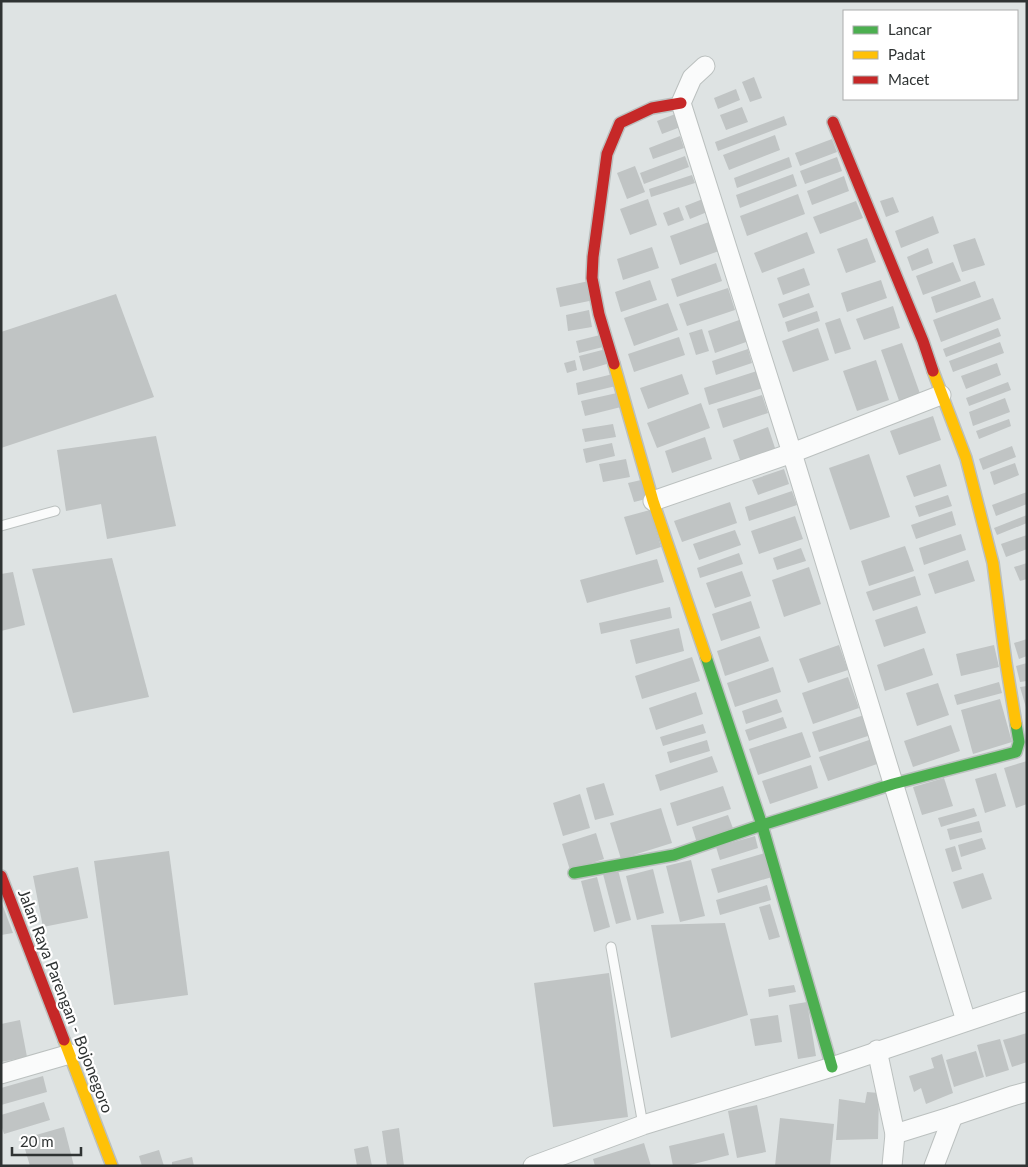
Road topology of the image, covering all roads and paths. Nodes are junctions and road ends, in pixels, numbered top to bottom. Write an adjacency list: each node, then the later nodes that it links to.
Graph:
1 (705, 66): 2 (street)
2 (681, 103): 5 (street); 6 (street)
3 (832, 122): 4 (street)
4 (941, 395): 5 (street); 9 (street)
5 (792, 453): 6 (street); 9 (street)
6 (652, 501): 10 (street)
7 (55, 510): 8 (lane)
8 (1, 526)
9 (893, 784): 10 (street); 15 (street)
10 (762, 824): 11 (street); 18 (street)
11 (574, 873)
12 (1, 876): 17 (street, Jalan Raya Parengan - Bojonegoro)
13 (611, 947): 22 (lane)
14 (1027, 1001): 15 (street)
15 (966, 1021): 16 (street)
16 (878, 1050): 18 (street); 23 (street)
17 (70, 1054): 19 (street); 24 (street, Jalan Raya Parengan - Bojonegoro)
18 (832, 1067): 22 (street)
19 (1, 1074)
20 (1027, 1092): 21 (street)
21 (953, 1116): 23 (street); 27 (street)
22 (643, 1125): 25 (street)
23 (895, 1134): 26 (street)
24 (112, 1166)
25 (534, 1166)
26 (892, 1166)
27 (934, 1166)

